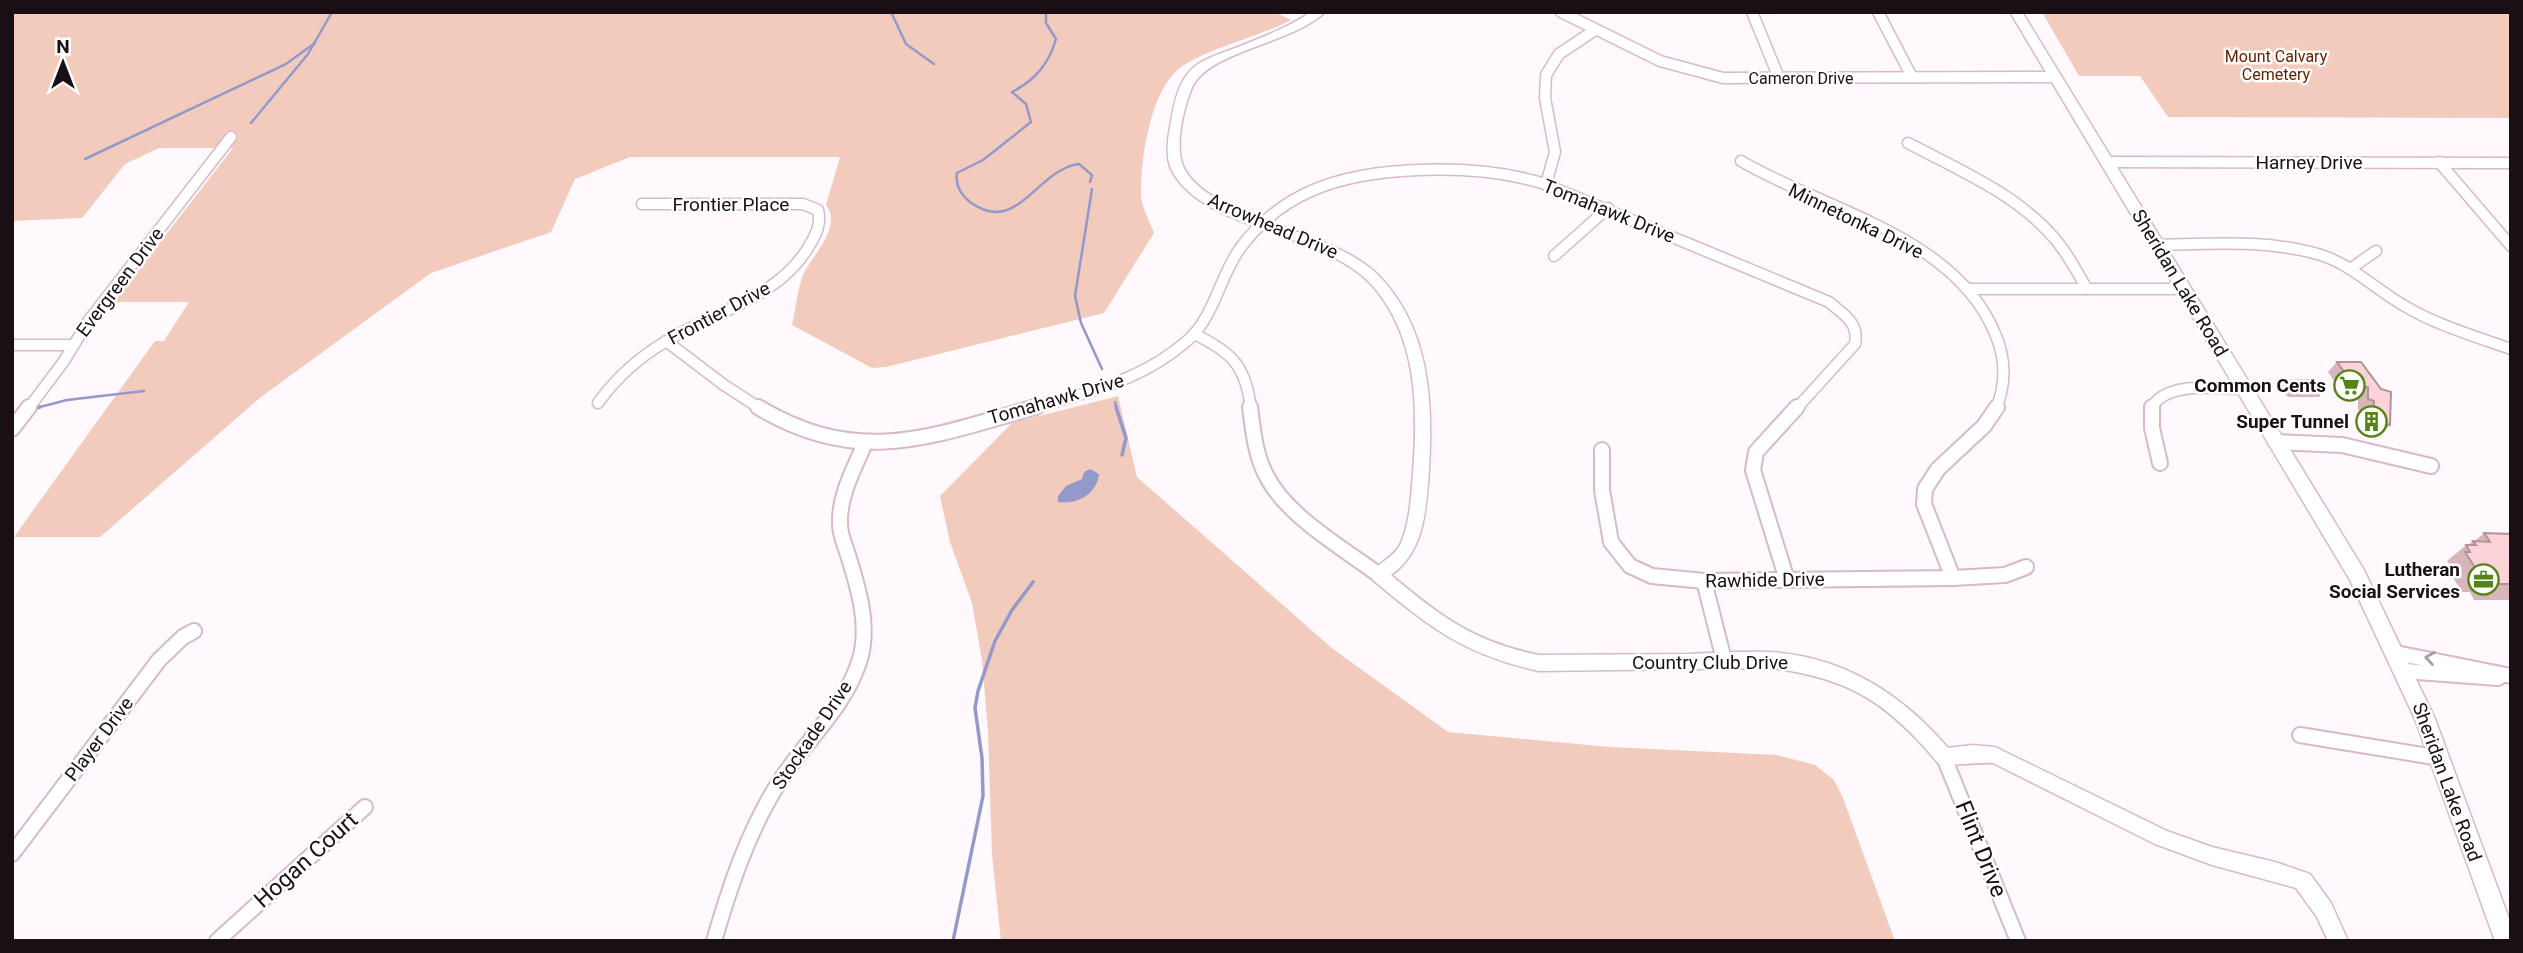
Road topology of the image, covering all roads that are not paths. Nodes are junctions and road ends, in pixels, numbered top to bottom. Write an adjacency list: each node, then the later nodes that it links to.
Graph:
1 (1319, 12): 20 (street, Arrowhead Drive)
2 (1561, 12): 6 (street, Cameron Drive)
3 (1752, 12): 9 (street)
4 (1878, 12): 7 (street)
5 (2016, 12): 8 (main road, Sheridan Lake Road)
6 (1595, 30): 9 (street, Cameron Drive); 16 (street)
7 (1912, 77): 8 (street, Cameron Drive); 9 (street, Cameron Drive)
8 (2055, 77): 13 (main road, Sheridan Lake Road)
9 (1779, 78)
10 (231, 137): 32 (street, Evergreen Drive)
11 (1908, 143): 27 (street)
12 (1741, 160): 26 (street, Minnetonka Drive)
13 (2107, 162): 14 (street, Harney Drive); 21 (main road, Sheridan Lake Road)
14 (2440, 162): 15 (street, Harney Drive); 22 (street)
15 (2511, 163)
16 (1546, 184): 18 (street, Tomahawk Drive); 20 (street, Tomahawk Drive)
17 (642, 204): 19 (street, Frontier Place)
18 (1608, 208): 24 (street); 45 (street, Tomahawk Drive)
19 (818, 210): 30 (street, Frontier Drive)
20 (1265, 222): 29 (street, Tomahawk Drive); 43 (street, Arrowhead Drive)
21 (2157, 245): 25 (street); 28 (main road, Sheridan Lake Road)
22 (2511, 246)
23 (2376, 251): 25 (street)
24 (1555, 256)
25 (2350, 269): 33 (street)
26 (1969, 289): 27 (street); 44 (street, Minnetonka Drive)
27 (2087, 289): 28 (street)
28 (2184, 289): 34 (main road, Sheridan Lake Road)
29 (1194, 334): 38 (street, Tomahawk Drive); 43 (street, Country Club Drive)
30 (666, 341): 35 (street, Frontier Drive); 38 (street, Tomahawk Drive)
31 (12, 345): 32 (street)
32 (73, 345): 36 (street, Evergreen Drive)
33 (2511, 349)
34 (2244, 389): 37 (main road, Sheridan Lake Road); 40 (street)
35 (598, 404)
36 (12, 429)
37 (2276, 442): 41 (street); 48 (main road, Sheridan Lake Road)
38 (864, 443): 60 (street, Stockade Drive)
39 (1601, 450): 46 (street, Rawhide Drive)
40 (2160, 463)
41 (2431, 466)
42 (2026, 567): 44 (street, Rawhide Drive)
43 (1379, 575): 49 (street, Country Club Drive)
44 (1953, 578): 45 (street, Rawhide Drive)
45 (1787, 580): 46 (street, Rawhide Drive)
46 (1704, 581): 49 (street)
47 (194, 631): 56 (street, Player Drive)
48 (2396, 653): 50 (main road, Sheridan Lake Road); 51 (street, one-way to 48)
49 (1724, 660): 53 (street, Country Club Drive)
50 (2404, 671): 51 (street); 54 (main road, Sheridan Lake Road)
51 (2511, 676)
52 (2300, 735): 54 (street)
53 (1944, 757): 61 (street, Flint Drive); 62 (street)
54 (2440, 758): 57 (main road, Sheridan Lake Road)
55 (365, 807): 59 (street, Hogan Court)
56 (12, 854)
57 (2503, 915): 58 (main road, Sheridan Lake Road)
58 (2507, 939)
59 (217, 941)
60 (714, 941)
61 (2018, 941)
62 (2338, 941)

